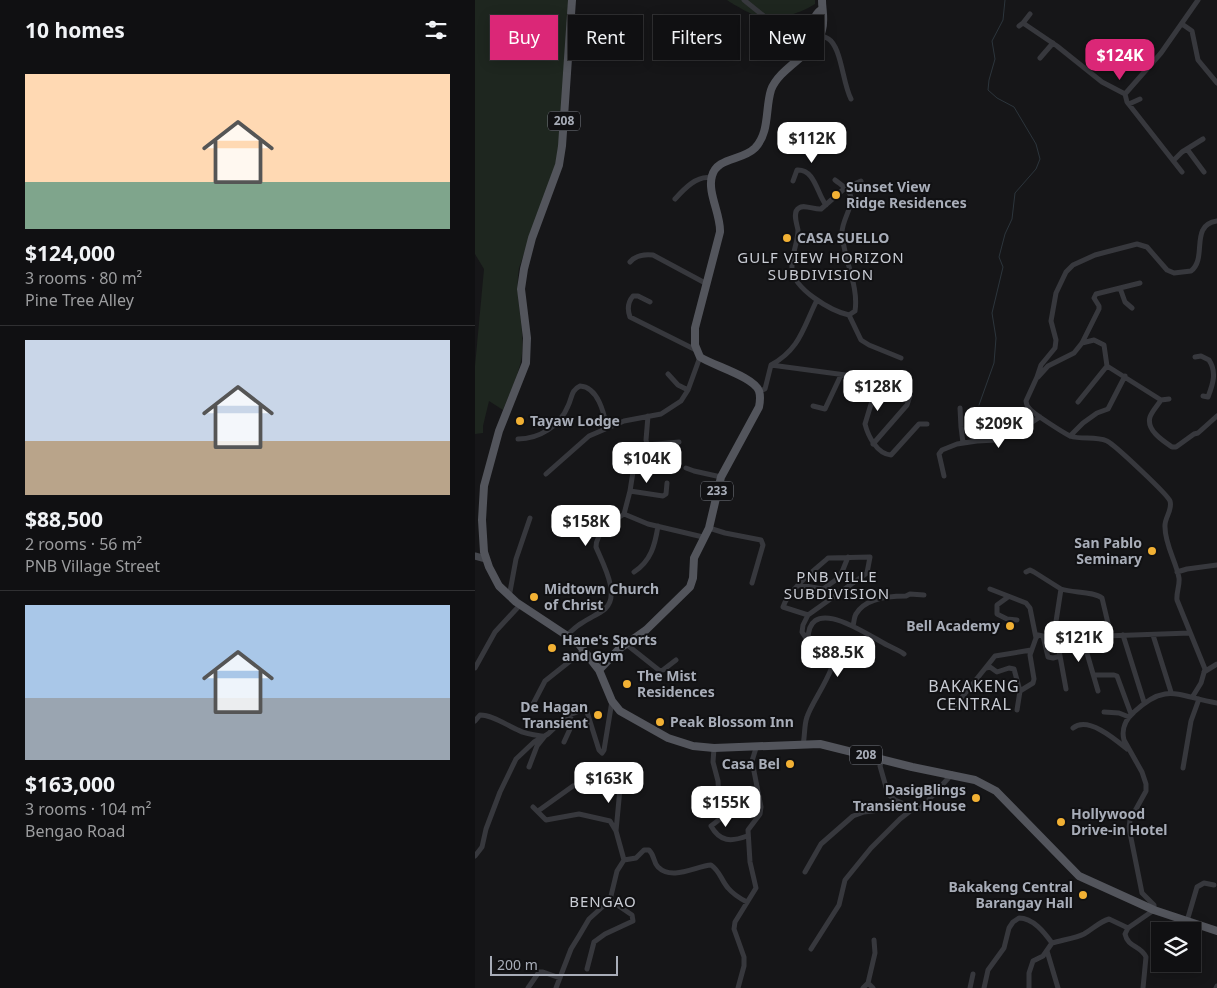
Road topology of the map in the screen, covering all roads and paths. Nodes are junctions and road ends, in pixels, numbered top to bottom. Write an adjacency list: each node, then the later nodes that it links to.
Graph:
1 (572, 0): 89 (main road, 208)
2 (744, 0): 7 (street)
3 (822, 0): 5 (main road)
4 (1198, 0): 10 (street)
5 (822, 9): 8 (main road); 9 (main road)
6 (1029, 14): 12 (street)
7 (763, 15)
8 (817, 15)
9 (823, 15)
10 (1181, 24): 15 (street); 16 (street)
11 (824, 37): 17 (street)
12 (1053, 43): 13 (street); 16 (street)
13 (1040, 58)
14 (797, 60): 25 (main road)
15 (1217, 83)
16 (1125, 94): 19 (street)
17 (851, 99)
18 (1140, 99): 19 (street)
19 (1129, 104): 22 (street)
20 (1203, 139): 21 (street)
21 (1187, 148): 22 (street); 24 (street)
22 (1174, 160): 23 (street)
23 (1182, 172)
24 (1204, 172)
25 (711, 178): 30 (street); 37 (main road)
26 (835, 180): 29 (street)
27 (861, 180): 29 (street)
28 (793, 181): 31 (street)
29 (845, 188): 31 (street); 34 (street)
30 (675, 200)
31 (826, 205): 39 (street)
32 (1217, 221): 52 (street)
33 (864, 257): 34 (street)
34 (847, 260): 42 (street)
35 (630, 262): 37 (street)
36 (1140, 283): 38 (street)
37 (707, 284): 44 (main road)
38 (1120, 288): 41 (street); 43 (street)
39 (817, 300): 42 (street); 47 (street)
40 (650, 302): 44 (street)
41 (1132, 308)
42 (849, 315): 46 (street)
43 (1082, 343): 48 (street); 52 (street)
44 (698, 354): 55 (street); 56 (main road)
45 (1195, 357): 54 (street)
46 (901, 358)
47 (771, 365): 50 (street); 56 (street)
48 (1107, 366): 51 (street); 60 (street)
49 (668, 374): 55 (street)
50 (841, 375): 53 (street); 61 (street)
51 (1125, 376): 58 (street); 68 (street)
52 (1037, 377): 65 (street)
53 (878, 381): 72 (street); 72 (street)
54 (1215, 386): 57 (street)
55 (688, 390): 63 (street)
56 (759, 391): 79 (main road, 233)
57 (1203, 396)
58 (1161, 400): 59 (street); 64 (street)
59 (1169, 400)
60 (1077, 402)
61 (813, 406)
62 (960, 408): 71 (street)
63 (648, 416): 67 (street); 73 (street)
64 (1217, 416)
65 (1040, 417): 68 (street); 71 (street)
66 (927, 424): 72 (street)
67 (607, 428): 69 (street); 77 (street)
68 (1070, 436): 94 (street)
69 (518, 439)
70 (679, 442): 73 (street)
71 (963, 443): 78 (street)
72 (873, 444)
73 (647, 445): 74 (street)
74 (650, 457)
75 (686, 468): 79 (street)
76 (633, 472): 81 (street)
77 (546, 474)
78 (944, 476)
79 (721, 477): 85 (main road, 233)
80 (667, 483): 81 (street)
81 (631, 491): 82 (street)
82 (624, 514): 84 (street); 107 (street)
83 (530, 518): 100 (street)
84 (658, 526): 86 (street); 92 (street)
85 (709, 528): 86 (main road, 233); 95 (street)
86 (703, 538): 113 (main road, 233)
87 (475, 552): 89 (main road)
88 (475, 556): 89 (main road)
89 (485, 556): 100 (main road, 208)
90 (848, 557): 96 (street); 96 (street); 103 (street)
91 (1217, 565): 94 (street)
92 (634, 572)
93 (1025, 572): 98 (street)
94 (1177, 572): 106 (street)
95 (752, 584)
96 (799, 584): 103 (street)
97 (990, 589): 101 (street)
98 (1061, 589): 110 (street); 117 (street)
99 (924, 595): 105 (street)
100 (509, 597): 102 (main road, 208)
101 (1008, 597): 104 (street); 111 (street)
102 (520, 605): 107 (main road, 208); 120 (street)
103 (808, 614): 112 (street)
104 (1017, 620)
105 (853, 626): 112 (street); 116 (street)
106 (1190, 633): 109 (street); 123 (street)
107 (567, 635): 114 (main road, 208)
108 (1123, 635): 109 (street); 110 (street); 132 (street)
109 (1153, 635): 128 (street)
110 (1111, 636): 124 (street)
111 (1036, 638): 115 (street); 117 (street)
112 (808, 641): 144 (street)
113 (626, 644): 118 (street); 122 (main road, 233)
114 (584, 650): 122 (main road, 208); 134 (street)
115 (1031, 650): 121 (street); 126 (street)
116 (904, 654)
117 (1059, 656): 125 (street)
118 (676, 660)
119 (1217, 664): 123 (street)
120 (475, 668)
121 (986, 668): 126 (street); 135 (street)
122 (599, 670): 131 (main road, 208)
123 (1204, 672): 129 (street)
124 (1093, 675): 127 (street); 139 (street)
125 (1066, 689)
126 (1020, 690): 136 (street)
127 (1098, 691)
128 (1171, 692): 129 (street); 132 (street)
129 (1193, 696): 130 (street)
130 (1199, 699): 133 (street); 150 (street)
131 (612, 701): 138 (street); 145 (main road, 208)
132 (1144, 702): 139 (street)
133 (1217, 702)
134 (533, 704)
135 (955, 706)
136 (1017, 710)
137 (1104, 712): 139 (street)
138 (571, 714): 142 (street); 143 (street)
139 (1130, 716): 147 (street)
140 (475, 721): 142 (street)
141 (1073, 728): 147 (street)
142 (545, 735): 149 (street); 160 (street)
143 (564, 742)
144 (803, 745): 146 (main road, 208); 148 (main road, 208)
145 (714, 748): 146 (main road, 208); 159 (street)
146 (756, 748): 159 (street)
147 (1131, 752): 166 (street)
148 (882, 759): 151 (main road, 208); 154 (street)
149 (529, 767)
150 (1183, 768)
151 (952, 774): 156 (street); 166 (main road, 208)
152 (621, 778): 158 (street)
153 (573, 786): 157 (street)
154 (895, 800): 156 (street); 162 (street)
155 (533, 807): 157 (street)
156 (914, 808): 172 (street)
157 (538, 811): 158 (street)
158 (616, 831): 161 (street)
159 (747, 836): 165 (street)
160 (475, 856)
161 (624, 860): 164 (street); 165 (street)
162 (805, 872)
163 (1214, 885): 167 (street)
164 (610, 900): 174 (street); 176 (street)
165 (747, 902): 181 (street)
166 (1154, 910): 167 (main road, 208); 168 (street)
167 (1187, 921): 169 (main road, 208)
168 (1128, 928): 171 (street); 178 (street)
169 (1217, 931)
170 (874, 940): 177 (street)
171 (1052, 943): 173 (street); 185 (street)
172 (811, 949)
173 (1047, 951): 186 (street); 187 (street)
174 (587, 969)
175 (973, 974): 184 (street)
176 (560, 978): 179 (street); 180 (street)
177 (868, 983): 182 (street); 183 (street)
178 (1144, 987)
179 (528, 988)
180 (556, 988)
181 (738, 988)
182 (863, 988)
183 (873, 988)
184 (970, 988)
185 (985, 988)
186 (1029, 988)
187 (1058, 988)

